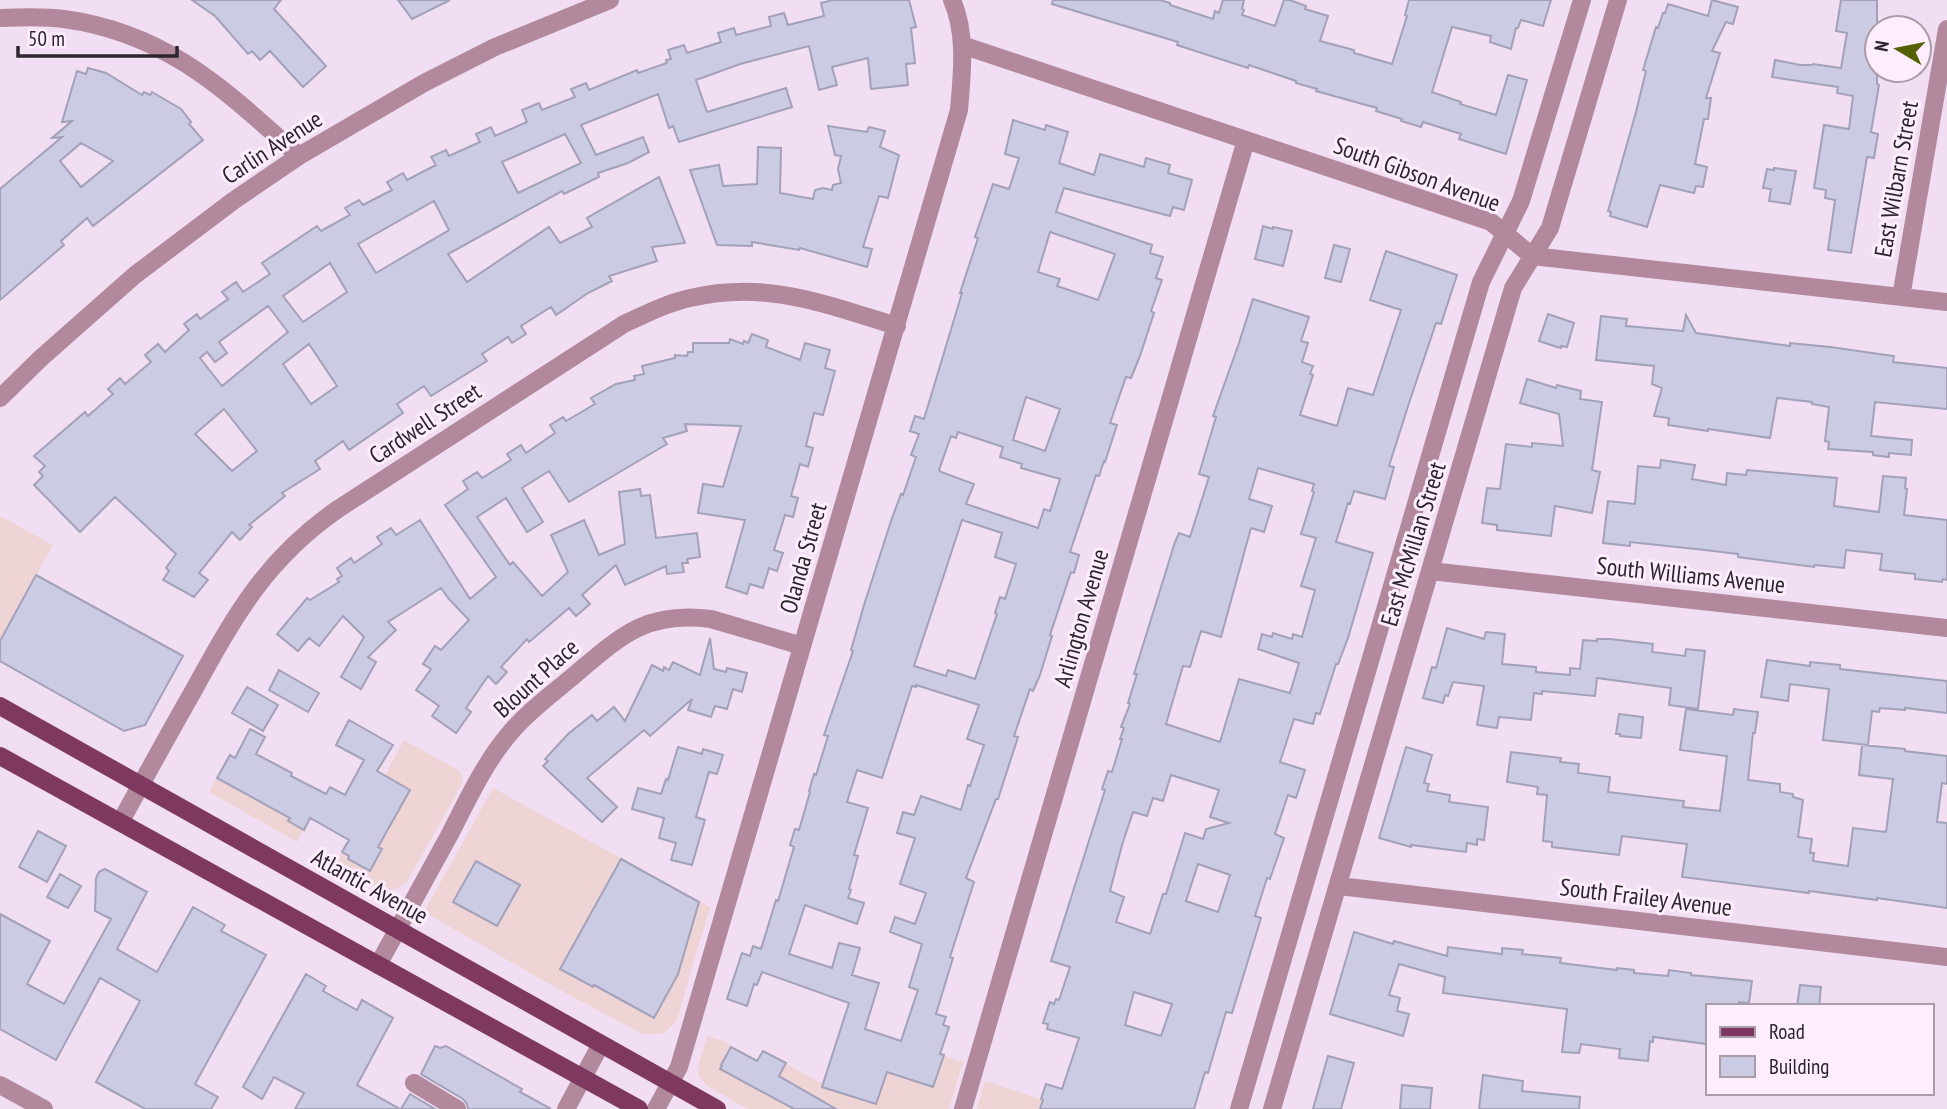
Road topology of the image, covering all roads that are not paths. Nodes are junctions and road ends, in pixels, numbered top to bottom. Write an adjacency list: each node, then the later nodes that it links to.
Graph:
1 (610, 0): 5 (street, Carlin Avenue)
2 (1581, 0): 11 (street, East McMillan Street)
3 (1618, 0): 12 (street, East McMillan Street)
4 (956, 4): 8 (street, Olanda Street)
5 (567, 8): 10 (street, Carlin Avenue)
6 (0, 18): 10 (street)
7 (1947, 29): 13 (street, East Wilbarn Street)
8 (962, 45): 9 (street, South Gibson Avenue); 15 (street, Olanda Street)
9 (1246, 140): 11 (street, South Gibson Avenue); 39 (street, Arlington Avenue)
10 (299, 156): 16 (street, Carlin Avenue)
11 (1505, 233): 12 (street, South Gibson Avenue); 40 (street, East McMillan Street)
12 (1532, 256): 13 (street); 17 (street, East McMillan Street)
13 (1901, 297): 14 (street)
14 (1947, 303)
15 (897, 326): 19 (street, Olanda Street); 22 (street, Cardwell Street)
16 (0, 398)
17 (1430, 571): 18 (street, South Williams Avenue); 24 (street, East McMillan Street)
18 (1947, 628)
19 (802, 646): 25 (street, Blount Place); 31 (street, Olanda Street)
20 (0, 706): 22 (main road, Atlantic Avenue)
21 (0, 756): 23 (main road)
22 (141, 785): 23 (street, Cardwell Street); 25 (main road, Atlantic Avenue)
23 (121, 821): 27 (main road)
24 (1339, 886): 26 (street, South Frailey Avenue); 41 (street, East McMillan Street)
25 (398, 930): 27 (street, Blount Place); 28 (main road, Atlantic Avenue)
26 (1947, 957)
27 (378, 965): 29 (main road)
28 (601, 1044): 29 (street); 31 (main road, Atlantic Avenue)
29 (583, 1078): 35 (street); 36 (main road)
30 (414, 1083): 34 (street)
31 (670, 1083): 37 (street, Olanda Street); 38 (main road, Atlantic Avenue)
32 (0, 1085): 33 (street)
33 (44, 1109)
34 (457, 1109)
35 (566, 1109)
36 (639, 1109)
37 (656, 1109)
38 (717, 1109)
39 (962, 1109)
40 (1239, 1109)
41 (1272, 1109)

